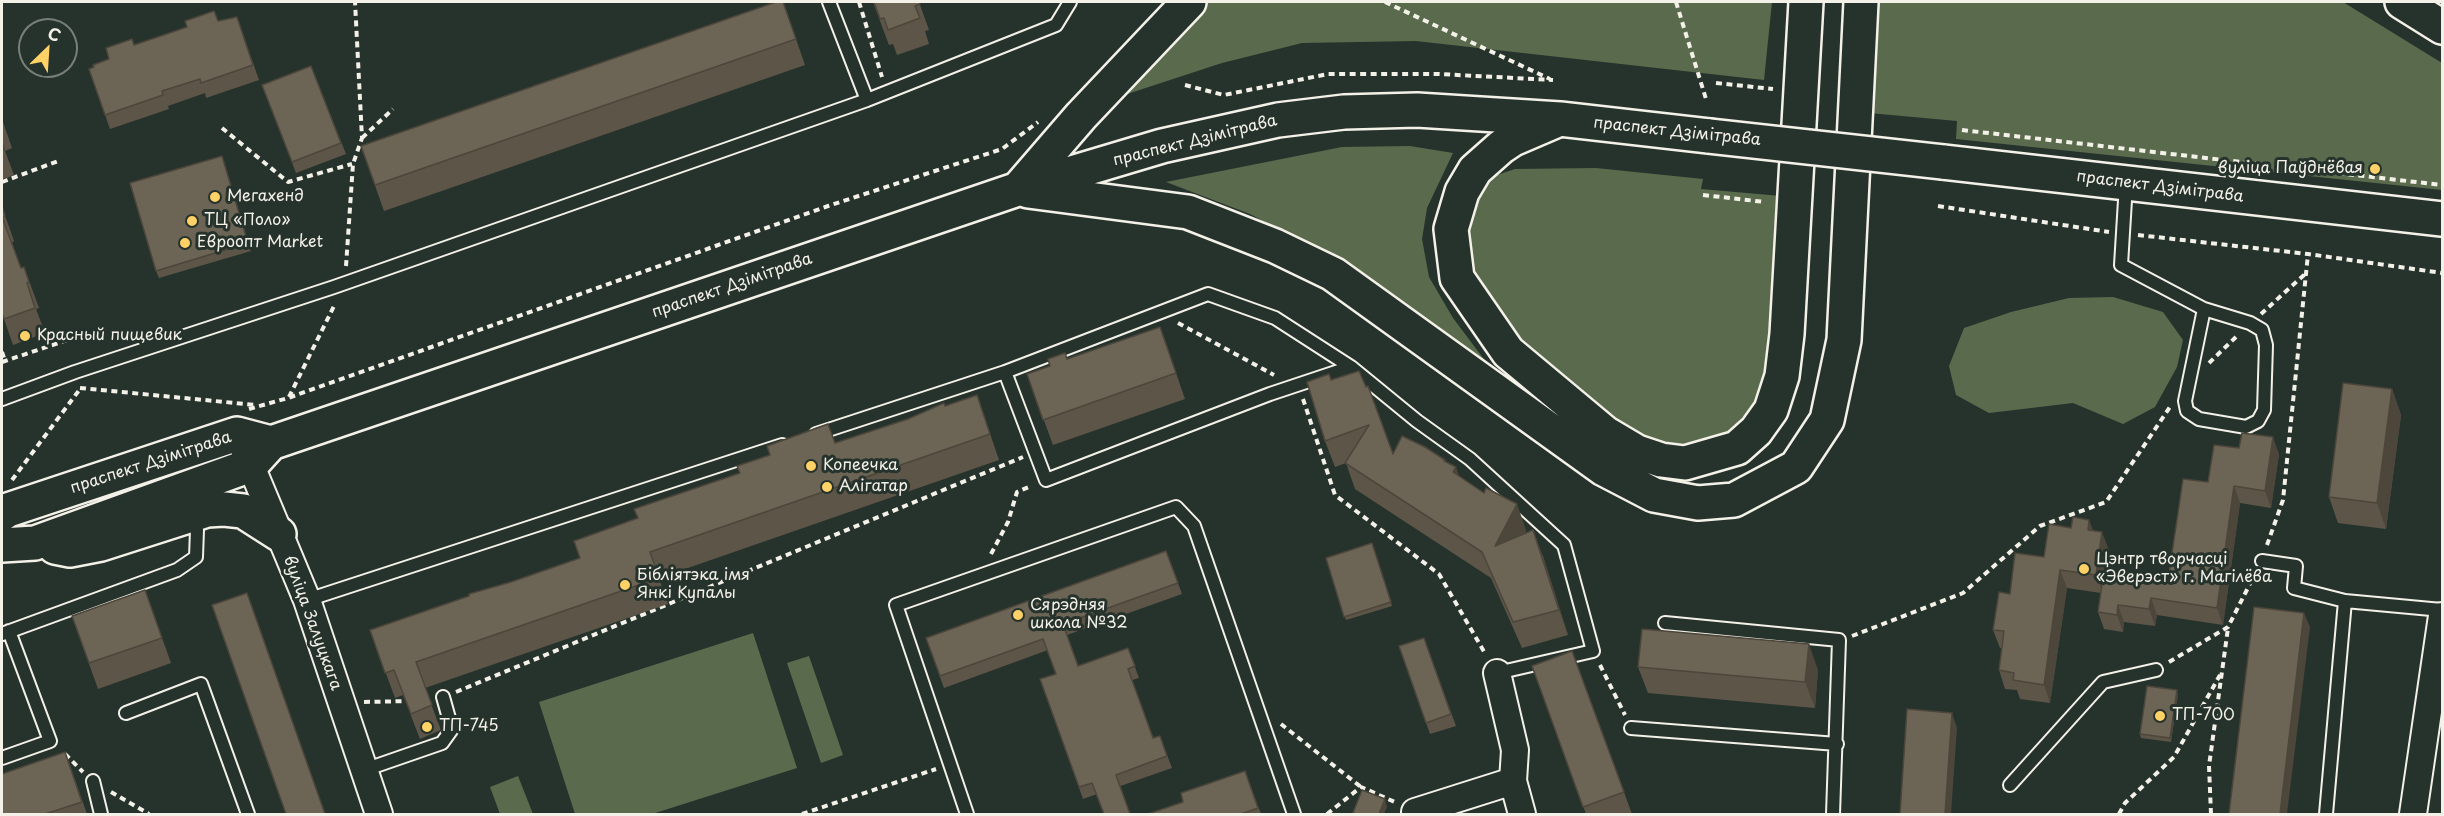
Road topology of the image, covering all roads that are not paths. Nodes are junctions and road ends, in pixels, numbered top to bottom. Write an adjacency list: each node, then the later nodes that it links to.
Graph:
1 (829, 2): 8 (lane)
2 (1070, 2): 8 (lane)
3 (1189, 2): 11 (main road)
4 (1806, 2): 9 (main road)
5 (1861, 2): 11 (main road)
6 (2402, 2): 7 (main road)
7 (2442, 27)
8 (867, 100): 16 (lane)
9 (1560, 119): 10 (main road, праспект Дзімітрава, bridge); 11 (main road, праспект Дзімітрава)
10 (2126, 183): 12 (main road, праспект Дзімітрава); 13 (lane)
11 (1018, 189): 17 (main road, праспект Дзімітрава)
12 (2442, 219)
13 (2204, 309): 13 (lane)
14 (1351, 368): 15 (lane); 15 (lane); 31 (lane)
15 (1005, 372): 24 (lane)
16 (2, 399)
17 (261, 454): 18 (main road, праспект Дзімітрава); 20 (street, вуліца Залуцкага); 21 (main road)
18 (2, 514)
19 (192, 515): 20 (main road); 21 (main road); 29 (lane)
20 (279, 534): 24 (street, вуліца Залуцкага)
21 (35, 543): 22 (main road)
22 (2, 545)
23 (2262, 561): 25 (lane)
24 (307, 600): 37 (street, вуліца Залуцкага)
25 (2345, 601): 26 (lane); 49 (lane)
26 (2442, 610)
27 (2442, 616): 50 (street)
28 (1665, 623): 35 (lane)
29 (5, 632): 36 (lane)
30 (2156, 670): 40 (lane)
31 (1497, 673): 39 (street)
32 (443, 697): 37 (lane)
33 (126, 712): 43 (lane)
34 (1631, 728): 35 (lane)
35 (1837, 744): 48 (lane)
36 (2, 758)
37 (364, 770): 44 (street, вуліца Залуцкага)
38 (93, 781): 42 (lane)
39 (1513, 781): 41 (street); 47 (street)
40 (2010, 785)
41 (1415, 812)
42 (101, 814)
43 (248, 814)
44 (379, 814)
45 (967, 814): 46 (lane)
46 (1294, 814)
47 (1522, 814)
48 (1833, 814)
49 (2326, 814)
50 (2413, 814)

